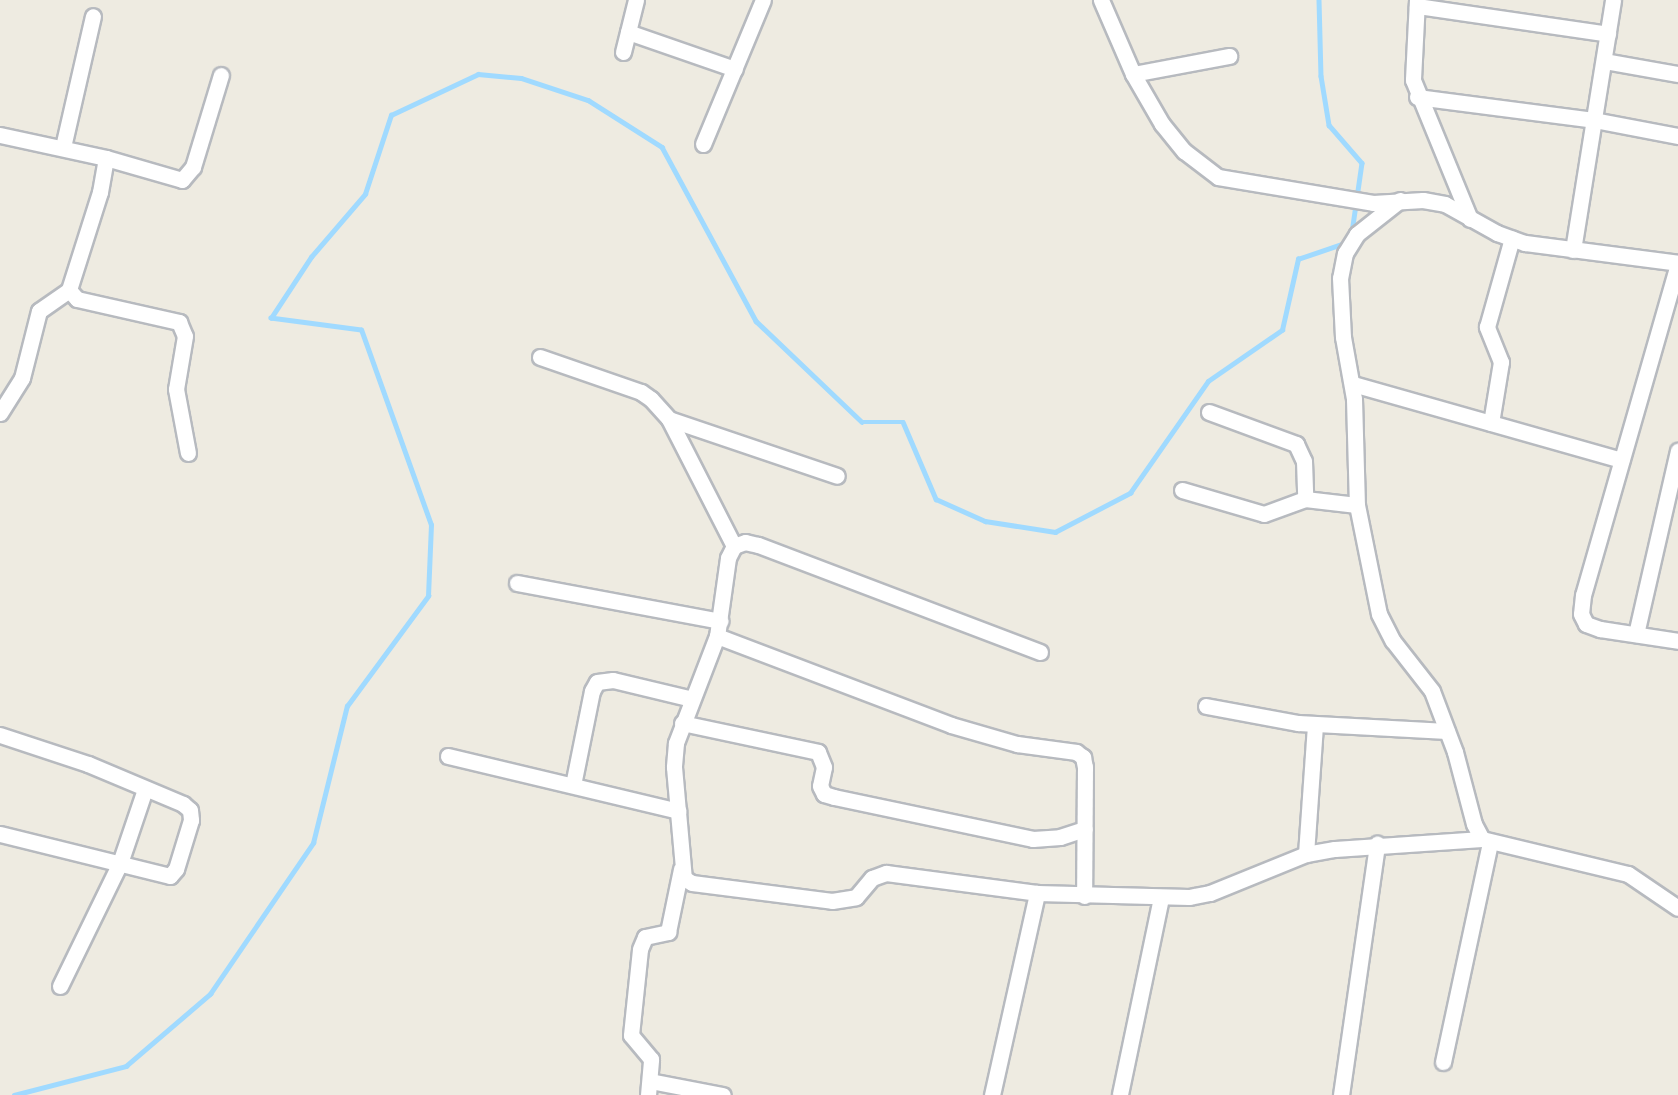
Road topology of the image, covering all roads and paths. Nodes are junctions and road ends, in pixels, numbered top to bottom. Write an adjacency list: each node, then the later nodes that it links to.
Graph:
1 (636, 0): 7 (street)
2 (763, 0): 12 (street)
3 (1101, 0): 13 (street)
4 (1613, 0): 8 (street)
5 (1417, 3): 8 (street); 16 (street)
6 (93, 16): 21 (street)
7 (628, 32): 9 (street); 12 (street)
8 (1608, 34): 11 (street)
9 (623, 52)
10 (1229, 56): 13 (street)
11 (1604, 62): 14 (street); 17 (street)
12 (735, 69): 20 (street)
13 (1133, 74): 23 (street)
14 (1678, 74)
15 (221, 75): 22 (street)
16 (1417, 97): 17 (street); 24 (street)
17 (1594, 120): 19 (street); 26 (street)
18 (0, 135): 21 (street)
19 (1678, 136)
20 (703, 144)
21 (63, 147): 22 (street)
22 (106, 158): 28 (street)
23 (1400, 200): 24 (street); 30 (street)
24 (1470, 219): 25 (street)
25 (1512, 238): 26 (street); 34 (street)
26 (1573, 250): 27 (street)
27 (1678, 263): 37 (street)
28 (69, 290): 32 (street); 36 (street)
29 (540, 357): 33 (street)
30 (1353, 384): 34 (street); 41 (street)
31 (1209, 412): 40 (street)
32 (0, 413)
33 (669, 419): 38 (street); 42 (street)
34 (1491, 423): 37 (street)
35 (1678, 451): 45 (street)
36 (188, 453)
37 (1621, 460): 45 (street)
38 (837, 476)
39 (1182, 490): 40 (street)
40 (1305, 499): 41 (street)
41 (1357, 505): 52 (street)
42 (734, 546): 44 (street); 47 (street)
43 (517, 583): 44 (street)
44 (719, 628): 48 (street); 58 (street)
45 (1636, 634): 46 (street)
46 (1678, 641)
47 (1040, 652)
48 (692, 699): 50 (street); 55 (street)
49 (1206, 706): 51 (street)
50 (682, 723): 57 (street); 58 (street)
51 (1315, 724): 52 (street); 62 (street)
52 (1447, 731): 60 (street)
53 (0, 735): 56 (street)
54 (448, 756): 55 (street)
55 (573, 785): 57 (street)
56 (145, 789): 63 (street); 63 (street)
57 (679, 811): 64 (street)
58 (1085, 829): 66 (street)
59 (0, 834): 63 (street)
60 (1486, 841): 61 (street); 68 (street); 70 (street)
61 (1377, 844): 62 (street); 75 (street)
62 (1306, 854): 67 (street)
63 (120, 863): 69 (street)
64 (681, 869): 65 (street); 71 (street)
65 (1037, 893): 66 (street); 74 (street)
66 (1084, 896): 67 (street)
67 (1161, 897): 72 (street)
68 (1678, 908)
69 (60, 986)
70 (1443, 1062)
71 (649, 1088): 73 (street)
72 (1120, 1094)
73 (723, 1095)
74 (992, 1095)
75 (1341, 1095)

